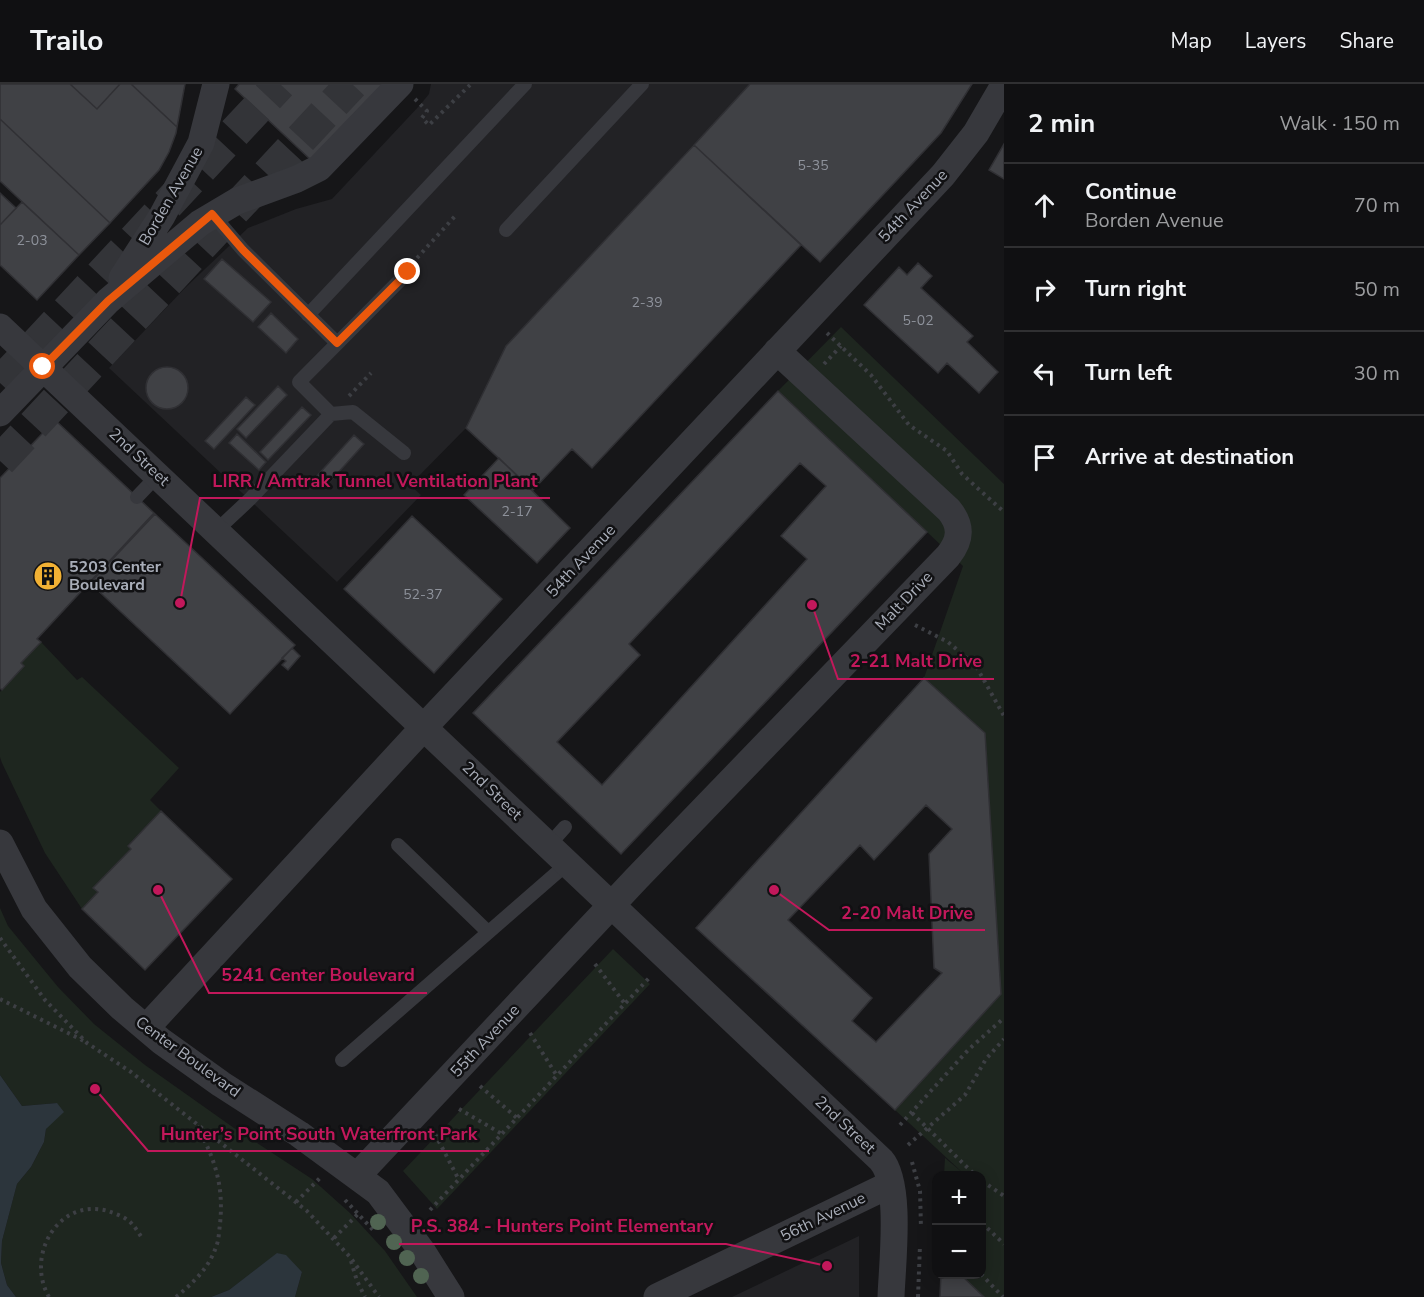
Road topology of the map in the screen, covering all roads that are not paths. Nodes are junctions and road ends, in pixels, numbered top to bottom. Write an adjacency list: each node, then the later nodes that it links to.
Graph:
1 (216, 84): 9 (street, Borden Avenue)
2 (525, 84): 10 (lane)
3 (642, 84): 7 (lane)
4 (1004, 84): 13 (street, 54th Avenue)
5 (399, 85): 6 (street, Borden Avenue)
6 (212, 214): 9 (street, Borden Avenue); 10 (lane)
7 (506, 230)
8 (408, 272): 12 (lane)
9 (108, 301): 14 (street, Borden Avenue)
10 (308, 315): 12 (lane)
11 (0, 327): 14 (street, 2nd Street)
12 (337, 343): 16 (lane)
13 (777, 351): 21 (street, 54th Avenue); 25 (street, Malt Drive)
14 (43, 367): 15 (street, Borden Avenue); 18 (street, 2nd Street)
15 (0, 413)
16 (332, 414): 17 (lane); 20 (lane)
17 (404, 453)
18 (158, 475): 19 (lane); 20 (street, 2nd Street)
19 (137, 497)
20 (217, 530): 21 (street, 2nd Street)
21 (425, 726): 24 (street, 2nd Street); 27 (street, 54th Avenue)
22 (0, 843): 27 (street, Center Boulevard)
23 (398, 845): 26 (lane)
24 (561, 845): 25 (street, 2nd Street); 26 (lane)
25 (612, 906): 29 (street, 55th Avenue); 30 (street, 2nd Street)
26 (488, 932): 28 (lane)
27 (146, 1028): 29 (street, Center Boulevard)
28 (342, 1060)
29 (357, 1176): 31 (street, Center Boulevard)
30 (891, 1184): 32 (street, 56th Avenue); 33 (street, 2nd Street)
31 (451, 1297)
32 (657, 1297)
33 (891, 1297)

